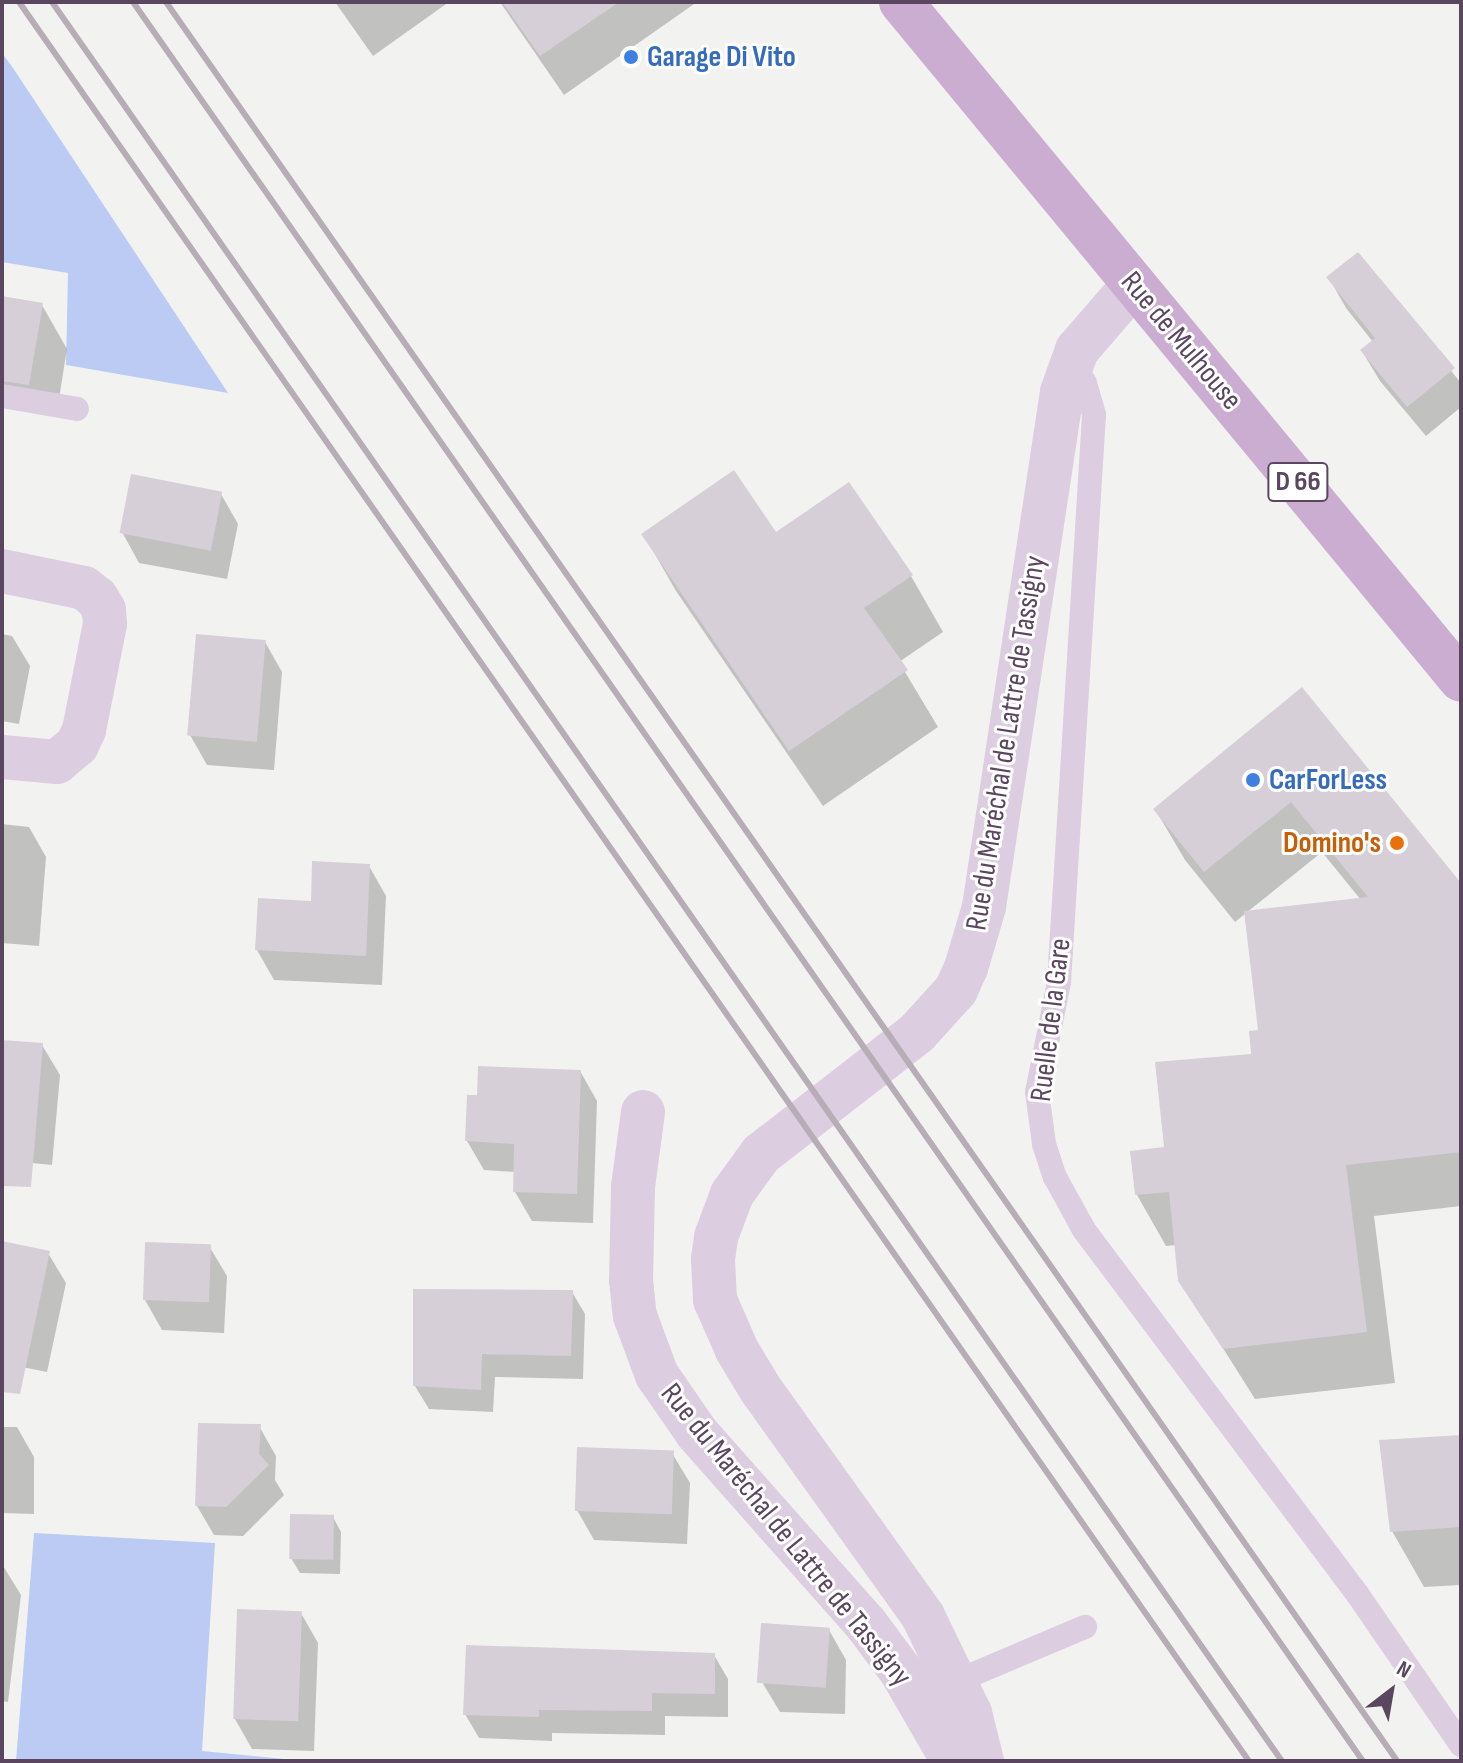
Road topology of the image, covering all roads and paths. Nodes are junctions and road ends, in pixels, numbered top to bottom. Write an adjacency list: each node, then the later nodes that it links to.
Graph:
1 (901, 2): 2 (main road, Rue de Mulhouse / D 66)
2 (1134, 284): 3 (street, Rue du Maréchal de Lattre de Tassigny); 7 (main road, Rue de Mulhouse / D 66)
3 (1072, 360): 11 (street, Rue du Maréchal de Lattre de Tassigny); 12 (lane, Ruelle de la Gare)
4 (2, 396): 5 (lane)
5 (77, 409)
6 (2, 571): 8 (street)
7 (1461, 680)
8 (2, 757)
9 (643, 1112): 13 (street, Rue du Maréchal de Lattre de Tassigny)
10 (1085, 1627): 11 (lane)
11 (957, 1681): 14 (street, Rue du Maréchal de Lattre de Tassigny)
12 (1461, 1745)
13 (953, 1761)
14 (982, 1761)

